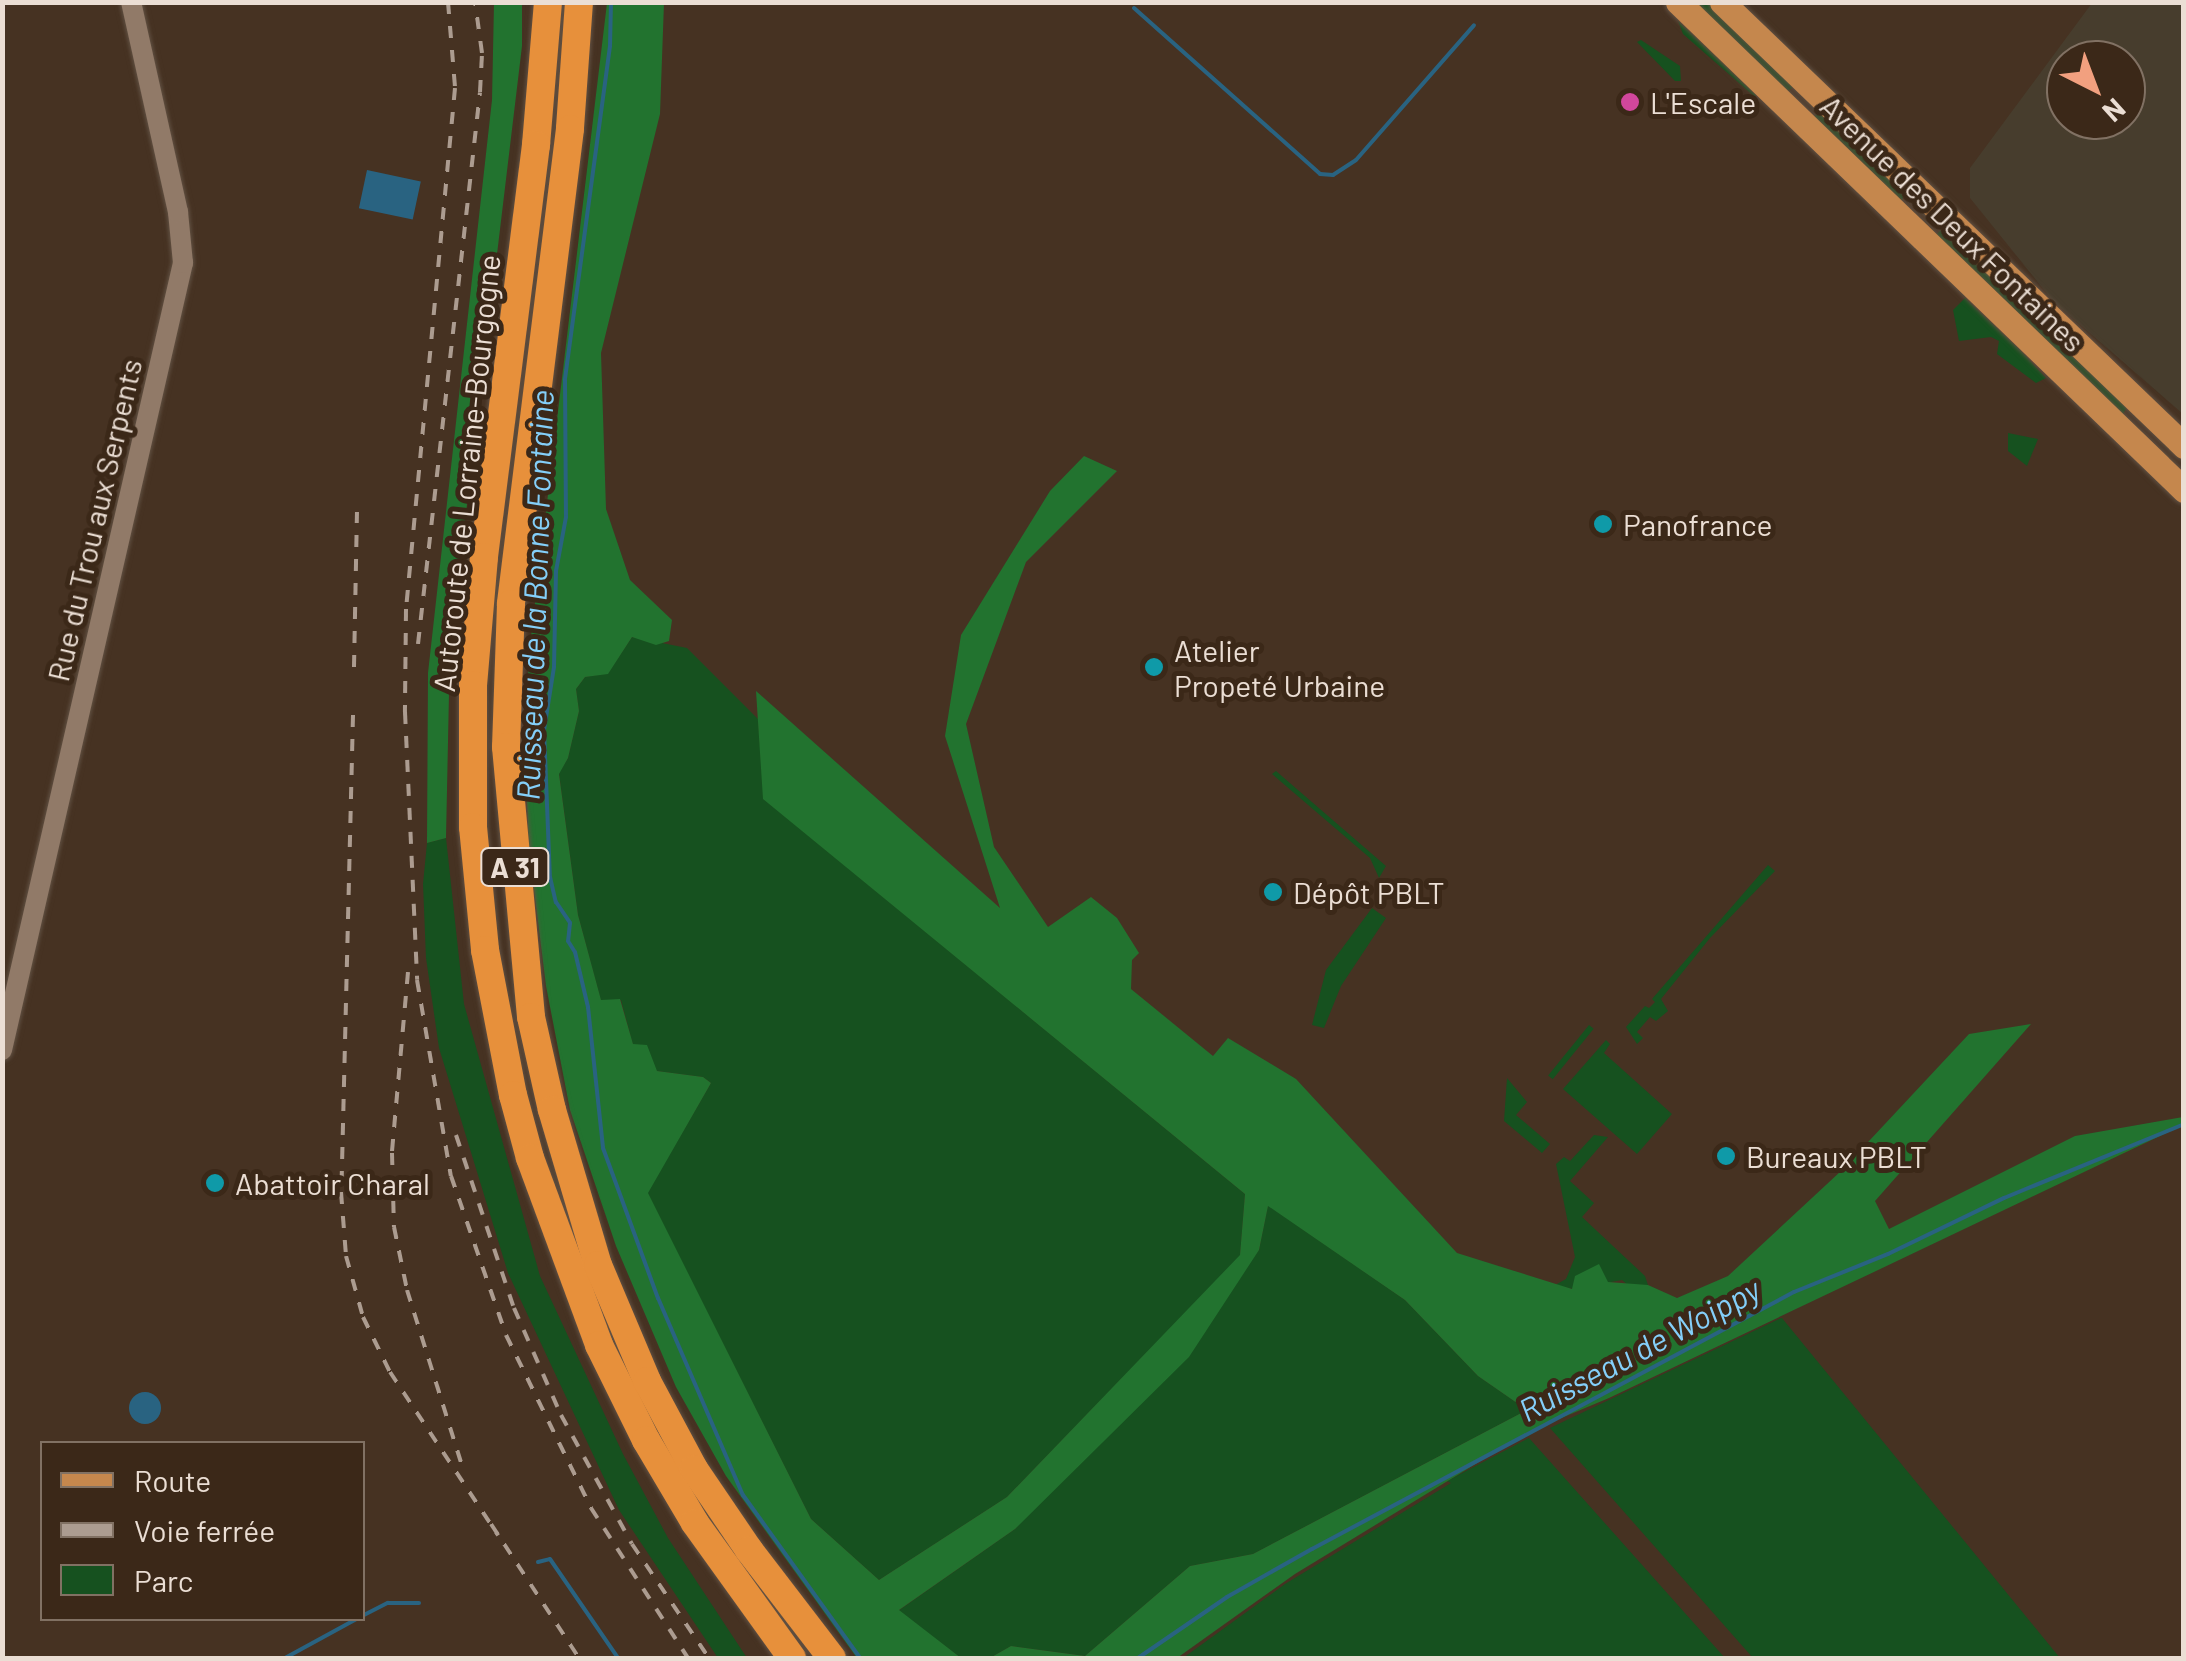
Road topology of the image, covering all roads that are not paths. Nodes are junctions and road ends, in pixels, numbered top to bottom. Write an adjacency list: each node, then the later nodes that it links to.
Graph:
1 (131, 2): 8 (street, Rue du Trou aux Serpents)
2 (548, 2): 9 (highway, Autoroute de Lorraine-Bourgogne / A 31)
3 (579, 2): 12 (highway, Autoroute de Lorraine-Bourgogne / A 31)
4 (1678, 2): 7 (main road, Avenue des Deux Fontaines)
5 (1722, 2): 6 (main road, Avenue des Deux Fontaines)
6 (2184, 446)
7 (2184, 490)
8 (2, 1050)
9 (646, 1440): 10 (highway); 11 (highway, Autoroute de Lorraine-Bourgogne / A 31)
10 (766, 1658)
11 (792, 1658)
12 (832, 1658)

